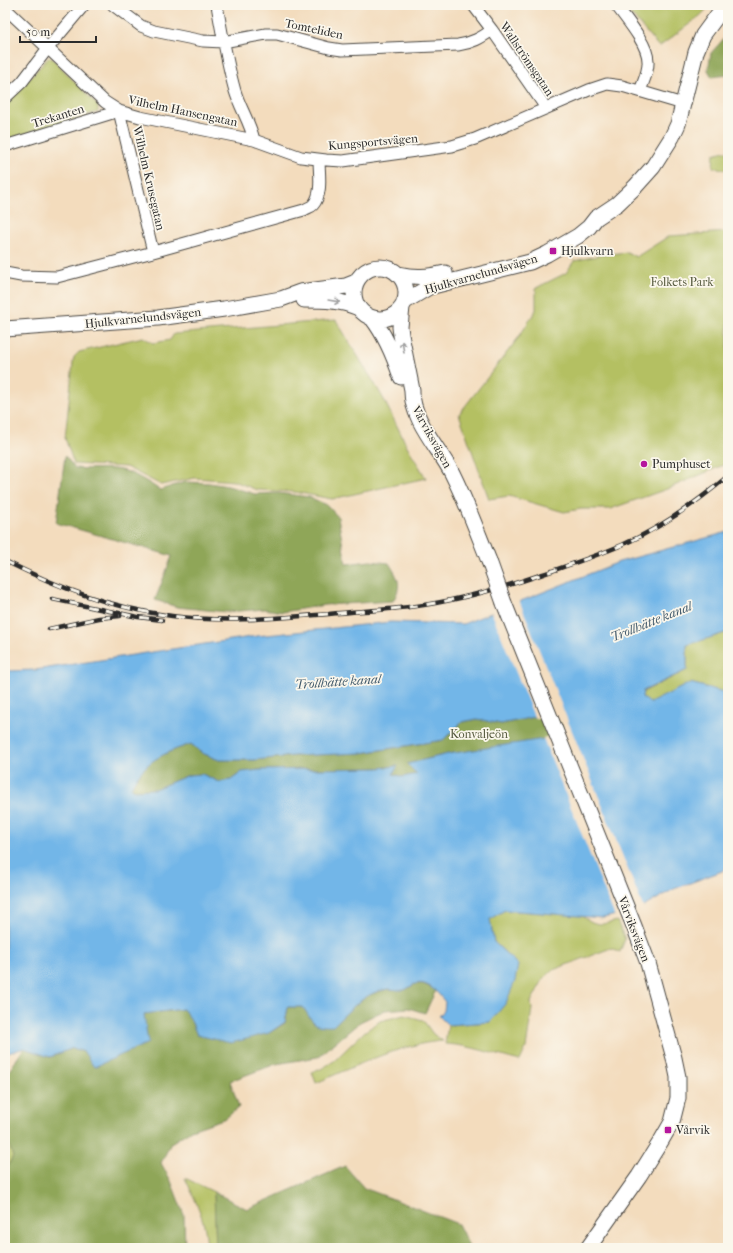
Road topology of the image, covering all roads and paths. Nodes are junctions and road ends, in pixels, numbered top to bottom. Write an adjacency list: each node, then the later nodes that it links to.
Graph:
1 (84, 5): 10 (street)
2 (113, 5): 9 (street, Tomteliden)
3 (217, 5): 9 (street)
4 (472, 5): 8 (street, Wallströmsgatan)
5 (616, 5): 11 (street)
6 (725, 5): 13 (street, Hjulkvarnelundsvägen)
7 (5, 8): 10 (street, Vilhelm Hansengatan)
8 (492, 30): 9 (street, Tomteliden); 14 (street, Wallströmsgatan)
9 (223, 42): 16 (street)
10 (48, 48): 12 (street); 15 (street, Vilhelm Hansengatan)
11 (640, 91): 13 (street, Kungsportsvägen); 14 (street, Kungsportsvägen)
12 (5, 98)
13 (684, 104): 19 (street, Hjulkvarnelundsvägen)
14 (544, 108): 18 (street, Kungsportsvägen)
15 (119, 111): 16 (street, Vilhelm Hansengatan); 17 (street, Trekanten); 20 (street, Wilhelm Krusegatan)
16 (254, 140): 18 (street, Vilhelm Hansengatan)
17 (5, 146)
18 (319, 160): 20 (street, Kungsportsvägen)
19 (596, 218): 22 (street, Hjulkvarnelundsvägen); 25 (street, Hjulkvarnelundsvägen)
20 (153, 252): 21 (street, Kungsportsvägen)
21 (5, 273)
22 (398, 274): 23 (street); 25 (street)
23 (356, 282): 24 (street, Hjulkvarnelundsvägen); 26 (street)
24 (281, 299): 26 (street, Hjulkvarnelundsvägen, one-way to 26); 28 (street, Hjulkvarnelundsvägen)
25 (403, 304): 27 (street); 29 (street, Vårviksvägen, one-way to 25)
26 (359, 308): 27 (street)
27 (372, 318): 29 (street)
28 (5, 329)
29 (412, 399): 30 (street, Vårviksvägen, bridge)
30 (588, 1248)

